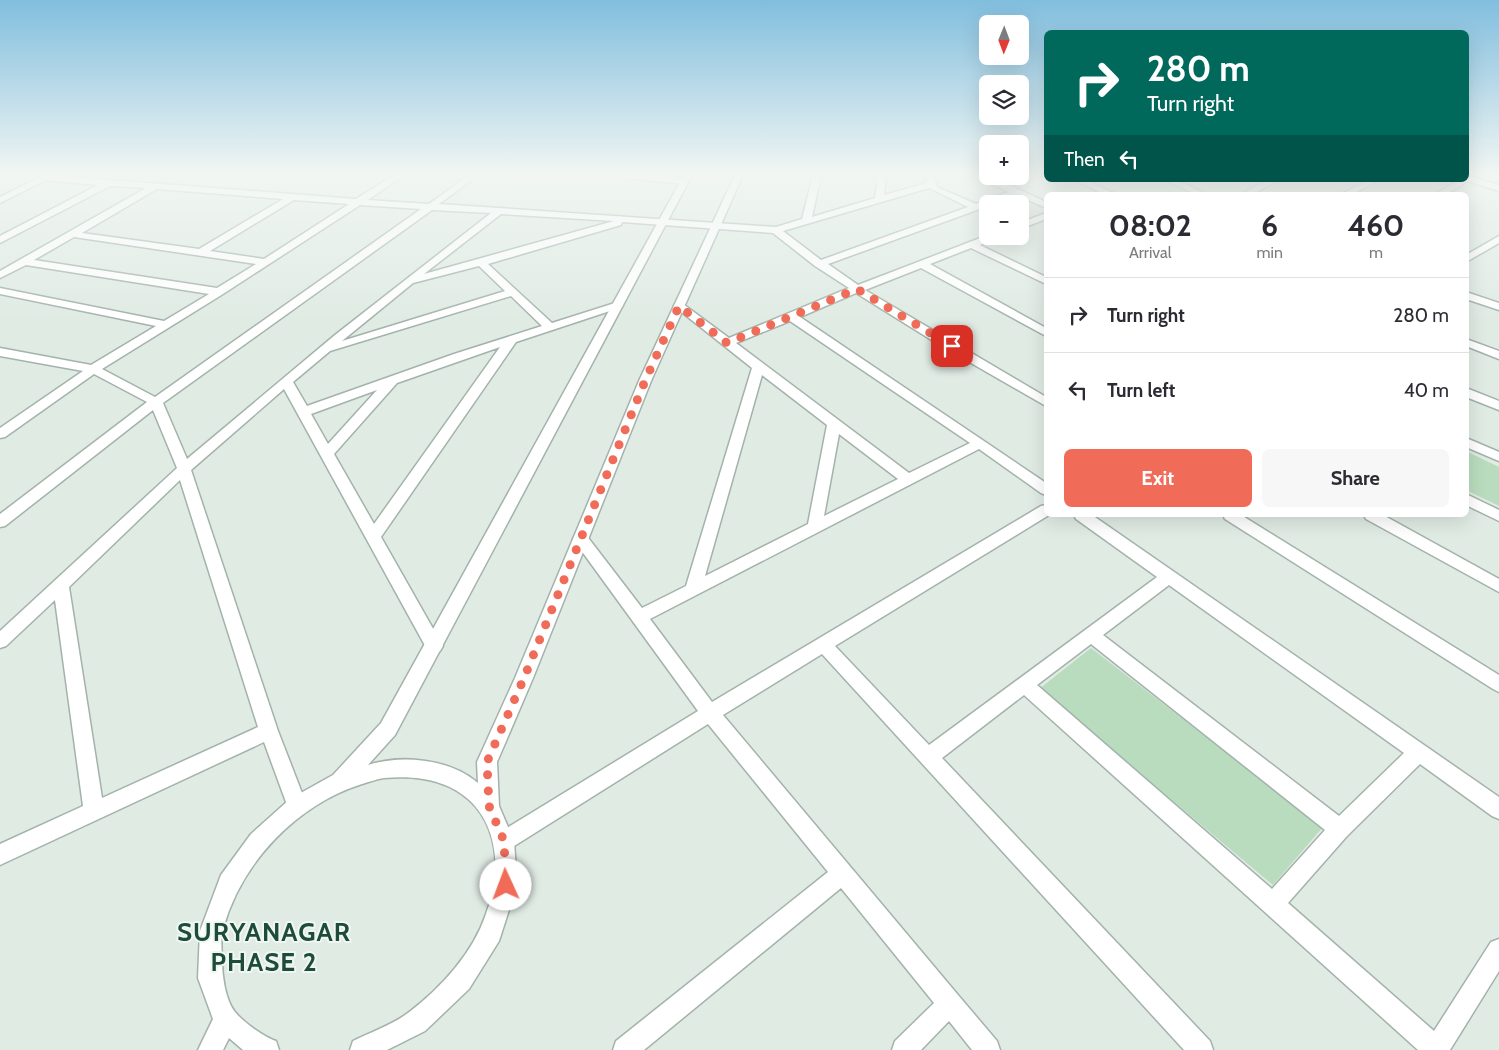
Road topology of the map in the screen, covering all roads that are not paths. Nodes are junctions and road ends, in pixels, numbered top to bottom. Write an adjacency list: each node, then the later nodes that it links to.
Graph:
1 (30, 224): 15 (street)
2 (89, 224): 14 (street)
3 (249, 224): 19 (street)
4 (324, 224): 22 (street)
5 (405, 224): 55 (street)
6 (483, 224): 30 (street)
7 (613, 224): 23 (street)
8 (662, 224): 36 (street)
9 (698, 224): 12 (street)
10 (798, 224): 13 (street)
11 (929, 224): 24 (street)
12 (716, 225): 13 (street); 37 (street)
13 (776, 230): 24 (street)
14 (71, 234): 19 (street); 21 (street)
15 (0, 240)
16 (1499, 240): 20 (street)
17 (979, 242): 18 (street)
18 (972, 245): 25 (street); 28 (street)
19 (200, 253): 22 (street)
20 (1469, 257)
21 (23, 261): 27 (street); 33 (street)
22 (265, 262): 33 (street)
23 (481, 263): 30 (street); 34 (street)
24 (819, 264): 31 (street)
25 (922, 264): 31 (street); 42 (street)
26 (1044, 269): 28 (street)
27 (0, 274)
28 (1033, 274): 29 (street)
29 (1044, 280)
30 (409, 282): 46 (street)
31 (857, 289): 39 (street); 54 (street)
32 (0, 291): 40 (street)
33 (219, 292): 40 (street)
34 (513, 292): 41 (street); 46 (street)
35 (1469, 296): 38 (street)
36 (618, 305): 41 (street); 85 (street)
37 (679, 306): 44 (street); 76 (street)
38 (1499, 307)
39 (791, 316): 44 (street); 60 (street)
40 (164, 324): 50 (street)
41 (550, 327): 43 (street)
42 (1044, 332)
43 (512, 339): 51 (street); 75 (street)
44 (727, 343): 49 (street)
45 (1469, 343): 48 (street)
46 (322, 351): 52 (street)
47 (0, 352): 50 (street)
48 (1499, 355)
49 (759, 366): 58 (street); 80 (street)
50 (93, 368): 55 (street); 59 (street)
51 (393, 380): 57 (street); 62 (street)
52 (286, 381): 57 (street); 64 (street)
53 (1469, 393): 56 (street)
54 (1044, 401)
55 (156, 402): 64 (street); 73 (street)
56 (1499, 406)
57 (303, 412): 62 (street)
58 (834, 424): 65 (street); 74 (street)
59 (0, 434)
60 (980, 443): 65 (street); 66 (street)
61 (1469, 443): 63 (street)
62 (326, 454): 75 (street)
63 (1499, 457)
64 (184, 469): 78 (street); 89 (street)
65 (908, 480): 74 (street)
66 (1044, 489)
67 (1469, 501): 69 (street)
68 (1044, 511): 84 (street)
69 (1499, 516)
70 (1084, 517): 77 (street)
71 (1233, 517): 87 (street)
72 (1375, 517): 79 (street)
73 (0, 522)
74 (815, 527): 80 (street)
75 (373, 537): 85 (street)
76 (581, 539): 81 (street); 94 (street)
77 (1168, 576): 82 (street); 90 (street)
78 (61, 585): 83 (street); 96 (street)
79 (1499, 586)
80 (692, 589): 81 (street)
81 (639, 617): 88 (street)
82 (1091, 635): 86 (street); 97 (street)
83 (0, 641)
84 (824, 645): 88 (street); 91 (street)
85 (434, 646): 92 (street)
86 (1024, 684): 91 (street); 101 (street)
87 (1499, 684)
88 (710, 713): 98 (street); 100 (street)
89 (269, 731): 93 (street); 96 (street)
90 (1419, 752): 95 (street); 97 (street)
91 (928, 757): 111 (street)
92 (340, 782): 93 (street); 94 (street)
93 (297, 806): 104 (street)
94 (489, 806): 98 (street)
95 (1499, 809)
96 (94, 811): 99 (street)
97 (1340, 829): 101 (street)
98 (504, 841): 107 (street)
99 (0, 855)
100 (843, 873): 103 (street); 108 (street)
101 (1273, 904): 112 (street)
102 (1499, 950): 112 (street)
103 (950, 1003): 109 (street); 110 (street)
104 (226, 1020): 105 (street); 106 (street)
105 (210, 1050)
106 (267, 1050)
107 (362, 1050)
108 (625, 1050)
109 (904, 1050)
110 (988, 1050)
111 (1201, 1050)
112 (1436, 1050)

